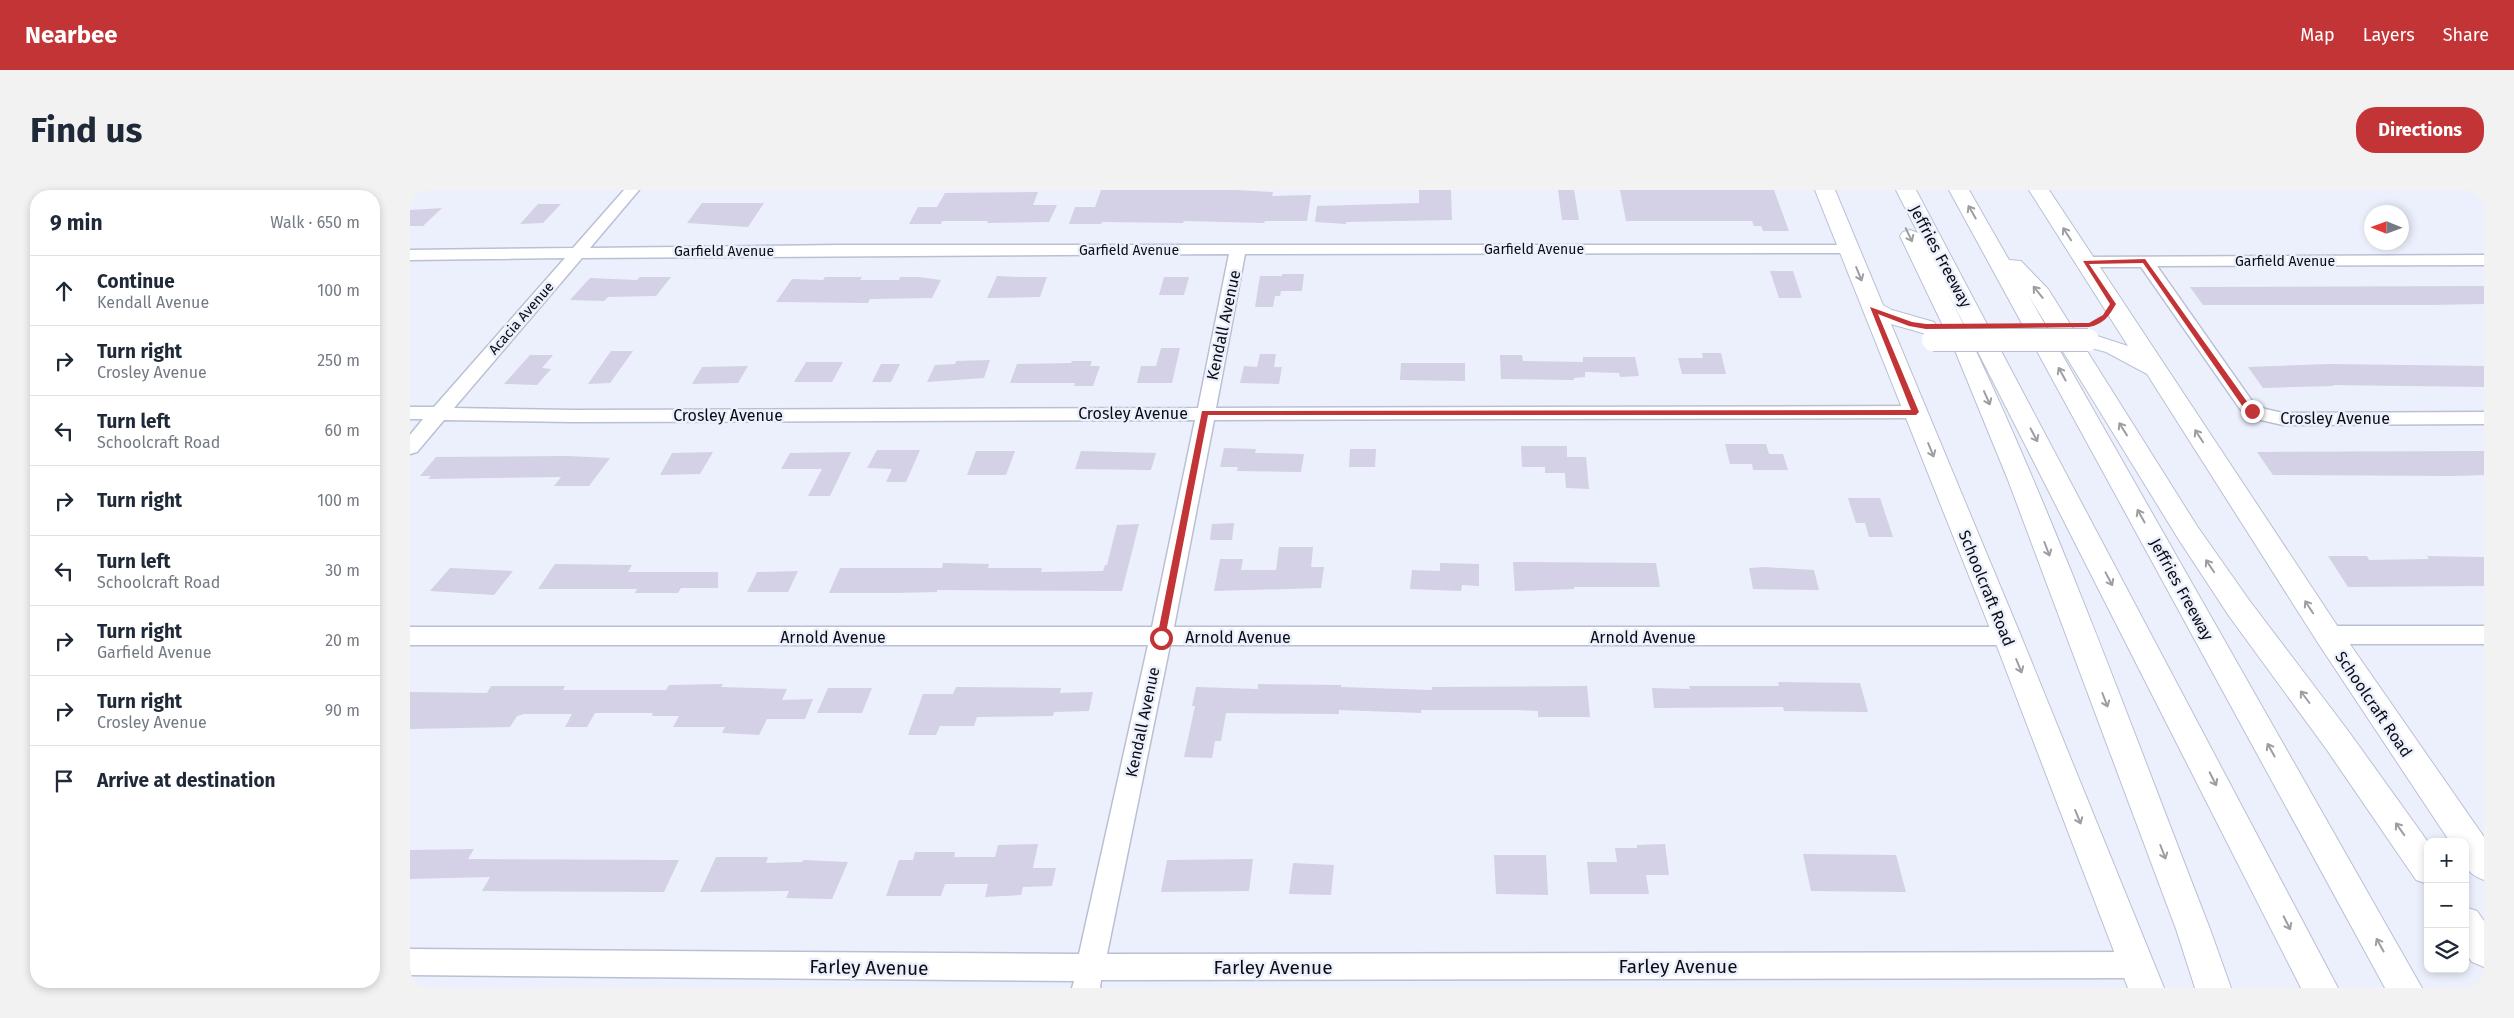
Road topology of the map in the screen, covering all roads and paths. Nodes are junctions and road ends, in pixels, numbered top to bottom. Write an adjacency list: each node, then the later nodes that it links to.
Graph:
1 (632, 190): 10 (street, Acacia Avenue)
2 (1824, 190): 8 (main road, Schoolcraft Road)
3 (1891, 190): 39 (main road, one-way to 39)
4 (1906, 190): 40 (main road, Jeffries Freeway, one-way to 40)
5 (1959, 190): 7 (main road, Jeffries Freeway, one-way to 5)
6 (2039, 190): 14 (main road, Schoolcraft Road, one-way to 6)
7 (1984, 234): 32 (main road, one-way to 7); 41 (main road, Jeffries Freeway, one-way to 7)
8 (1849, 248): 9 (street, Garfield Avenue); 16 (main road, Schoolcraft Road, one-way to 16)
9 (1238, 250): 10 (street, Garfield Avenue); 24 (street, Kendall Avenue)
10 (578, 252): 11 (street, Garfield Avenue); 23 (street, Acacia Avenue)
11 (410, 255)
12 (2484, 260): 13 (street, Garfield Avenue)
13 (2145, 261): 14 (street, Garfield Avenue); 25 (street, Crosley Avenue)
14 (2085, 262): 15 (main road, Schoolcraft Road)
15 (2113, 304): 18 (main road); 20 (main road, Schoolcraft Road)
16 (1873, 308): 17 (main road); 19 (main road, Schoolcraft Road)
17 (1929, 333): 18 (main road, bridge); 19 (main road)
18 (2082, 333): 20 (main road)
19 (1893, 358): 21 (main road, Schoolcraft Road)
20 (2156, 370): 27 (main road, Schoolcraft Road, one-way to 20)
21 (1916, 412): 24 (street, Crosley Avenue); 30 (main road, Schoolcraft Road, one-way to 30)
22 (410, 413): 23 (street, Crosley Avenue)
23 (438, 413): 24 (street, Crosley Avenue); 26 (street, Acacia Avenue)
24 (1205, 413): 31 (street, Kendall Avenue)
25 (2484, 418)
26 (410, 447)
27 (2328, 635): 28 (street); 33 (main road, Schoolcraft Road)
28 (2484, 635)
29 (410, 636): 31 (street, Arnold Avenue)
30 (2007, 636): 31 (street, Arnold Avenue); 37 (main road, Schoolcraft Road, one-way to 37)
31 (1161, 638): 38 (street, Kendall Avenue)
32 (2424, 863)
33 (2484, 864)
34 (2469, 928): 35 (main road)
35 (2484, 950)
36 (410, 962): 38 (street, Farley Avenue)
37 (2141, 976): 38 (street, Farley Avenue)
38 (1088, 977)
39 (2213, 988)
40 (2320, 988)
41 (2404, 988)

